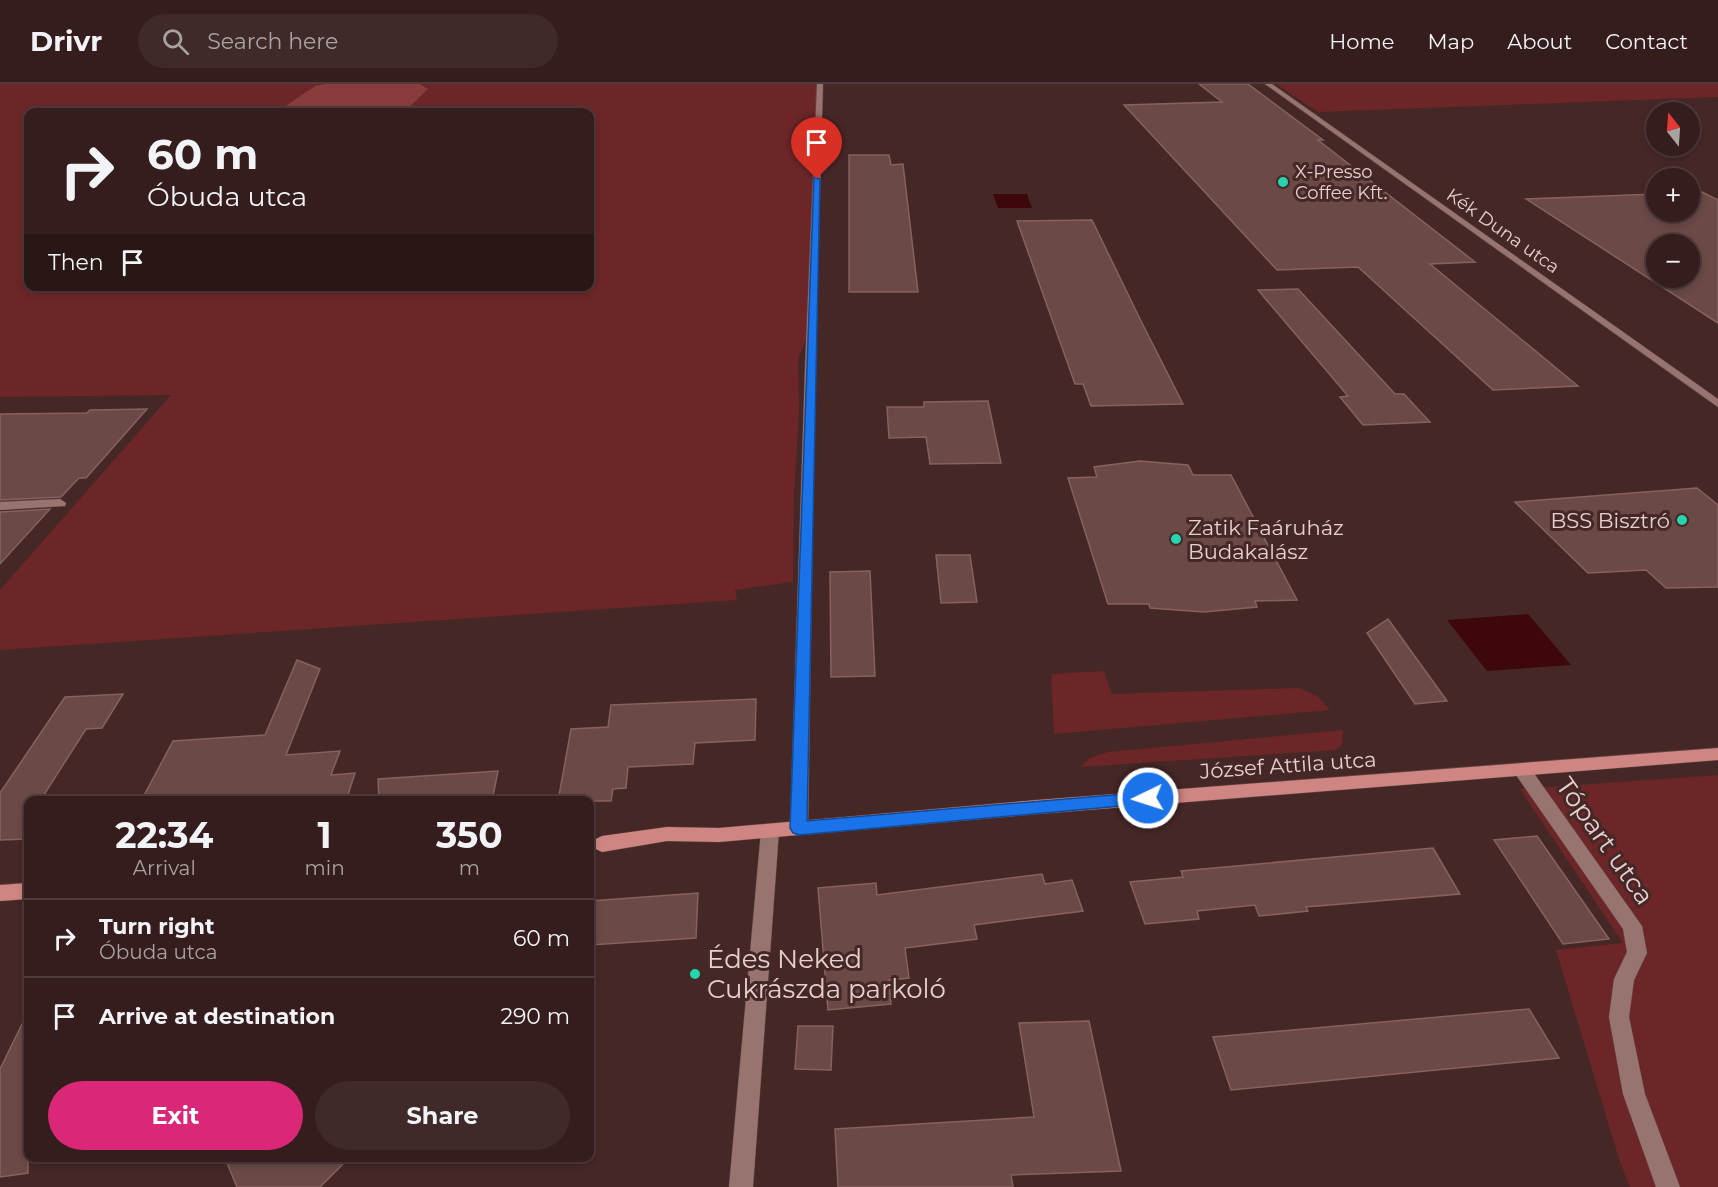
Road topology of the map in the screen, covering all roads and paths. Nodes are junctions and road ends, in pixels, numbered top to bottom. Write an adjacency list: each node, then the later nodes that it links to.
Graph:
1 (820, 84): 8 (street)
2 (1268, 84): 3 (street, Kék Duna utca)
3 (1718, 404)
4 (60, 503): 5 (street)
5 (0, 506)
6 (1718, 754): 7 (main road, József Attila utca)
7 (1522, 770): 8 (main road, József Attila utca); 14 (street, Tópart utca)
8 (799, 828): 9 (main road, József Attila utca)
9 (770, 831): 10 (main road, József Attila utca); 13 (street)
10 (596, 845)
11 (24, 891): 12 (main road)
12 (0, 893)
13 (741, 1187)
14 (1668, 1187)

